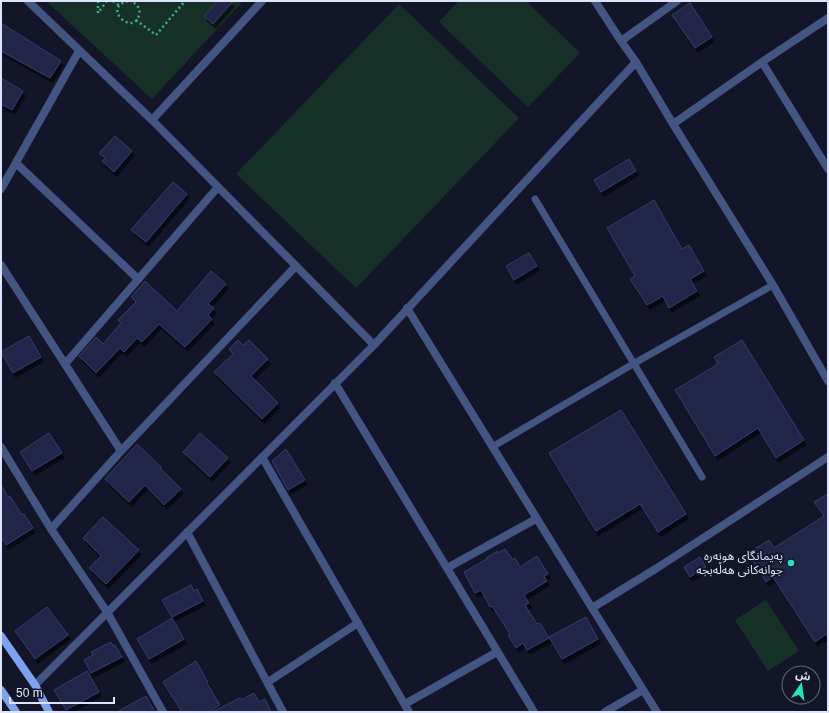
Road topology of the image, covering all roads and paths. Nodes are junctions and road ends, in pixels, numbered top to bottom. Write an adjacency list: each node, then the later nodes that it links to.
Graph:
1 (28, 1): 14 (street)
2 (98, 1): 3 (path)
3 (108, 1)
4 (113, 1): 10 (path)
5 (129, 1): 10 (path); 12 (path)
6 (185, 1): 12 (path)
7 (262, 1): 17 (street)
8 (595, 1): 13 (street)
9 (677, 1): 13 (street)
10 (120, 6): 12 (path)
11 (828, 18): 16 (street)
12 (136, 20)
13 (621, 41): 15 (street)
14 (79, 51): 17 (street); 19 (street)
15 (636, 62): 18 (street); 28 (street)
16 (762, 62): 18 (street); 20 (street)
17 (152, 120): 21 (street)
18 (673, 124): 27 (street)
19 (16, 163): 22 (street); 26 (street)
20 (828, 169)
21 (218, 187): 25 (street); 26 (street)
22 (1, 189)
23 (535, 199): 31 (lane)
24 (1, 265): 30 (street)
25 (296, 266): 29 (street); 36 (street)
26 (138, 280): 30 (street)
27 (773, 285): 31 (lane); 32 (street)
28 (407, 308): 29 (street); 35 (street)
29 (374, 344): 33 (street)
30 (65, 364): 36 (street)
31 (633, 364): 35 (lane); 39 (lane)
32 (828, 381)
33 (335, 383): 37 (street); 43 (street)
34 (1, 447): 41 (street)
35 (492, 447): 40 (street)
36 (121, 451): 41 (street)
37 (262, 457): 42 (street); 46 (street)
38 (828, 457): 44 (street)
39 (702, 477)
40 (536, 518): 43 (street); 44 (street)
41 (51, 529): 45 (street)
42 (187, 532): 45 (street); 49 (street)
43 (447, 568): 48 (street)
44 (592, 608): 52 (street)
45 (107, 612): 50 (street); 56 (street)
46 (358, 623): 49 (street); 53 (street)
47 (1, 636): 50 (main road)
48 (497, 652): 53 (street); 59 (street)
49 (268, 682): 57 (street)
50 (35, 685): 55 (main road)
51 (1, 690): 54 (main road)
52 (643, 690): 60 (street); 61 (street)
53 (405, 704): 58 (street)
54 (16, 712)
55 (49, 712)
56 (163, 712)
57 (284, 712)
58 (409, 712)
59 (534, 712)
60 (605, 712)
61 (657, 712)

